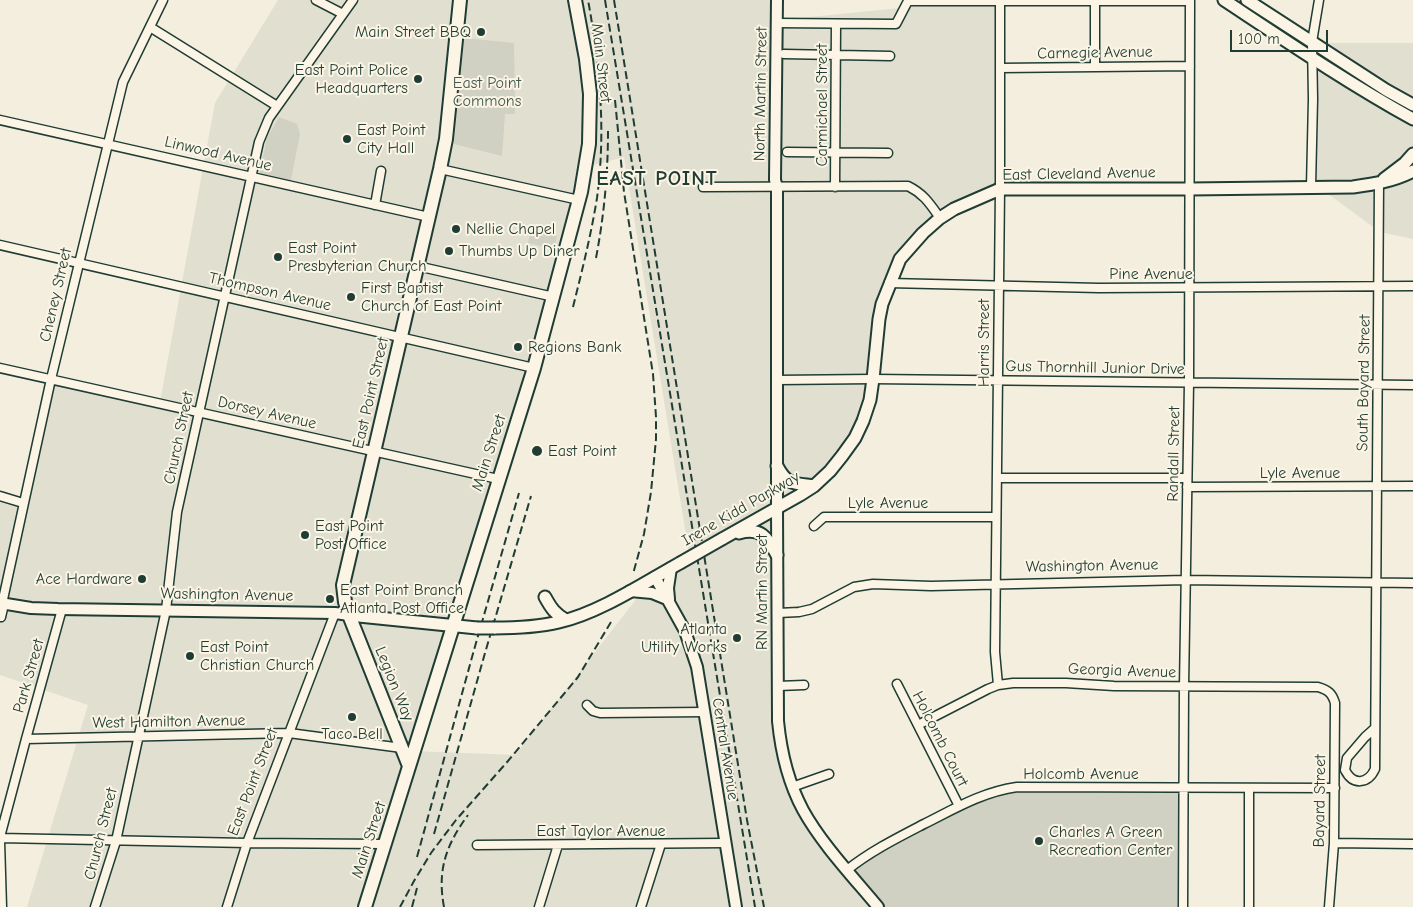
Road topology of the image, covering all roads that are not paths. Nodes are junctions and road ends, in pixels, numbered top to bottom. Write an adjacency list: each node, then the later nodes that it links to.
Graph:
1 (163, 0): 15 (street, Cheney Street)
2 (316, 0): 12 (street)
3 (353, 0): 12 (street, Church Street)
4 (460, 0): 34 (main road, East Point Street)
5 (575, 0): 45 (main road, Main Street)
6 (777, 0): 13 (street, North Martin Street)
7 (1224, 0): 20 (main road)
8 (1247, 0): 16 (main road)
9 (1319, 0): 16 (street)
10 (1000, 1): 11 (street); 14 (street); 23 (street, Harris Street)
11 (1095, 2): 21 (street, Randall Street); 22 (street)
12 (343, 14): 25 (street, Church Street)
13 (776, 23): 14 (street); 40 (street, North Martin Street)
14 (836, 24): 18 (street, Carmichael Street)
15 (150, 26): 25 (street); 29 (street, Cheney Street)
16 (1312, 42): 20 (street); 24 (main road)
17 (784, 54): 18 (street)
18 (836, 55): 19 (street); 31 (street, Carmichael Street)
19 (890, 56)
20 (1313, 58): 26 (main road); 42 (street)
21 (1190, 66): 22 (street, Carnegie Avenue); 44 (street, Randall Street)
22 (1095, 67): 23 (street, Carnegie Avenue)
23 (1000, 68): 43 (street, Harris Street)
24 (1413, 105)
25 (277, 106): 37 (street, Church Street)
26 (1408, 116): 28 (main road)
27 (0, 120): 29 (street, Linwood Avenue)
28 (1413, 125)
29 (107, 143): 37 (street, Linwood Avenue); 50 (street, Cheney Street)
30 (787, 152): 31 (street)
31 (835, 153): 32 (street); 41 (street, Carmichael Street)
32 (888, 153)
33 (1413, 154): 38 (main road)
34 (440, 169): 45 (street); 47 (main road, East Point Street)
35 (381, 171): 46 (street)
36 (1413, 171): 38 (main road, East Cleveland Avenue)
37 (251, 176): 46 (street, Linwood Avenue); 57 (street, Church Street)
38 (1379, 183): 42 (main road, East Cleveland Avenue); 54 (street, South Bayard Street)
39 (703, 187): 40 (street)
40 (777, 187): 41 (street); 64 (street, RN Martin Street)
41 (835, 187): 48 (street)
42 (1311, 187): 44 (main road, East Cleveland Avenue)
43 (1000, 189): 44 (main road, East Cleveland Avenue); 48 (main road, East Cleveland Avenue); 53 (street, Harris Street)
44 (1190, 190): 56 (street, Randall Street)
45 (579, 200): 58 (main road, Main Street)
46 (375, 205): 47 (street, Linwood Avenue)
47 (429, 217): 51 (main road, East Point Street)
48 (940, 218): 52 (main road, Irene Kidd Parkway)
49 (0, 245): 50 (street, Thompson Avenue)
50 (78, 263): 57 (street, Thompson Avenue); 62 (street, Cheney Street)
51 (418, 266): 58 (street); 59 (main road, East Point Street)
52 (889, 283): 53 (street, Pine Avenue); 63 (main road, Irene Kidd Parkway)
53 (998, 286): 56 (street, Pine Avenue); 65 (street, Harris Street)
54 (1379, 286): 55 (street, Pine Avenue); 56 (street, Pine Avenue); 67 (street, South Bayard Street)
55 (1413, 286)
56 (1190, 287): 66 (street, Randall Street)
57 (224, 296): 59 (street, Thompson Avenue); 69 (street, Church Street)
58 (554, 297): 61 (main road, Main Street)
59 (401, 337): 61 (street, Thompson Avenue); 70 (main road, East Point Street)
60 (0, 368): 62 (street, Dorsey Avenue)
61 (534, 368): 74 (main road, Main Street)
62 (51, 379): 69 (street, Dorsey Avenue); 80 (street, Cheney Street)
63 (873, 379): 64 (street, Gus Thornhill Junior Drive); 65 (street, Gus Thornhill Junior Drive); 75 (main road, Irene Kidd Parkway)
64 (777, 380): 71 (street, RN Martin Street)
65 (997, 381): 66 (street, Gus Thornhill Junior Drive); 72 (street, Harris Street)
66 (1189, 383): 67 (street, Gus Thornhill Junior Drive); 73 (street, Randall Street)
67 (1378, 384): 68 (street, Gus Thornhill Junior Drive); 76 (street, South Bayard Street)
68 (1413, 384)
69 (199, 412): 70 (street, Dorsey Avenue); 98 (street, Church Street)
70 (374, 451): 74 (street, Dorsey Avenue); 92 (main road, East Point Street)
71 (777, 466): 75 (main road); 81 (street, RN Martin Street)
72 (996, 478): 73 (street); 82 (street, Harris Street)
73 (1187, 478): 78 (street, Randall Street)
74 (498, 479): 104 (main road, Main Street)
75 (814, 486): 81 (main road, Irene Kidd Parkway)
76 (1377, 486): 77 (street, Lyle Avenue); 78 (street, Lyle Avenue); 89 (street, South Bayard Street)
77 (1413, 486)
78 (1187, 487): 88 (street, Randall Street)
79 (0, 496): 80 (street)
80 (23, 503): 96 (street, Cheney Street)
81 (777, 509): 84 (main road, Irene Kidd Parkway); 85 (street, RN Martin Street)
82 (996, 517): 83 (street, Lyle Avenue); 91 (street, Harris Street)
83 (814, 526)
84 (725, 538): 85 (main road); 86 (main road, Irene Kidd Parkway, bridge)
85 (777, 555): 99 (street, RN Martin Street)
86 (675, 565): 87 (main road, Irene Kidd Parkway); 95 (street, Central Avenue)
87 (656, 577): 93 (main road, Irene Kidd Parkway); 95 (street, Central Avenue)
88 (1186, 580): 89 (street, Washington Avenue); 91 (street, Washington Avenue); 109 (street, Randall Street)
89 (1376, 582): 90 (street, Washington Avenue); 114 (street, Bayard Street)
90 (1413, 583)
91 (995, 584): 99 (street, Washington Avenue); 107 (street, Harris Street)
92 (343, 585): 100 (street, East Point Street); 101 (main road, East Point Street)
93 (630, 591): 95 (street); 103 (main road, Irene Kidd Parkway)
94 (545, 597): 103 (main road)
95 (669, 600): 112 (street, Central Avenue)
96 (2, 604): 97 (street, Washington Avenue); 102 (street, Cheney Street)
97 (62, 609): 98 (street, Washington Avenue); 117 (street, Park Street)
98 (166, 610): 100 (street, Washington Avenue); 116 (street, Church Street)
99 (778, 612): 108 (street, RN Martin Street)
100 (335, 613): 101 (street, Washington Avenue); 115 (street, East Point Street)
101 (349, 615): 104 (main road, Washington Avenue); 118 (main road, Legion Way)
102 (0, 617)
103 (566, 620): 104 (main road, Irene Kidd Parkway, bridge)
104 (453, 625): 119 (main road, Main Street)
105 (897, 684): 113 (street, Holcomb Court)
106 (804, 685): 108 (street)
107 (998, 685): 109 (street, Georgia Avenue); 113 (street, Georgia Avenue)
108 (778, 686): 121 (street, RN Martin Street)
109 (1184, 687): 110 (street, Georgia Avenue); 122 (street, Randall Street)
110 (1333, 696): 124 (street, Bayard Street)
111 (587, 704): 112 (street)
112 (705, 712): 129 (street, Central Avenue)
113 (918, 725): 125 (street, Holcomb Court)
114 (1375, 728): 114 (street, Bayard Street)
115 (289, 732): 116 (street, West Hamilton Avenue); 118 (street, West Hamilton Avenue); 128 (street, East Point Street)
116 (138, 736): 117 (street, West Hamilton Avenue); 127 (street, Church Street)
117 (26, 739): 126 (street, Park Street)
118 (402, 748): 119 (main road, Legion Way)
119 (410, 766): 131 (main road, Main Street)
120 (829, 774): 121 (street)
121 (792, 787): 136 (street, RN Martin Street)
122 (1183, 788): 123 (street, Holcomb Avenue); 125 (street, Holcomb Avenue); 145 (street, Randall Street)
123 (1249, 788): 124 (street, Holcomb Avenue); 146 (street)
124 (1335, 788): 130 (street, Bayard Street)
125 (960, 806): 136 (street, Holcomb Avenue)
126 (0, 839): 127 (street); 137 (street, Park Street)
127 (116, 841): 128 (street); 138 (street, Church Street)
128 (247, 843): 131 (street); 139 (street, East Point Street)
129 (725, 843): 132 (street, East Taylor Avenue); 143 (street, Central Avenue)
130 (1334, 843): 133 (street); 147 (street, Bayard Street)
131 (385, 844): 140 (main road, Main Street)
132 (661, 844): 135 (street, East Taylor Avenue); 142 (street)
133 (1413, 844)
134 (477, 845): 135 (street, East Taylor Avenue)
135 (558, 845): 141 (street)
136 (847, 870): 144 (street, RN Martin Street)
137 (2, 907)
138 (96, 907)
139 (227, 907)
140 (365, 907)
141 (539, 907)
142 (641, 907)
143 (736, 907)
144 (878, 907)
145 (1182, 907)
146 (1249, 907)
147 (1329, 907)

